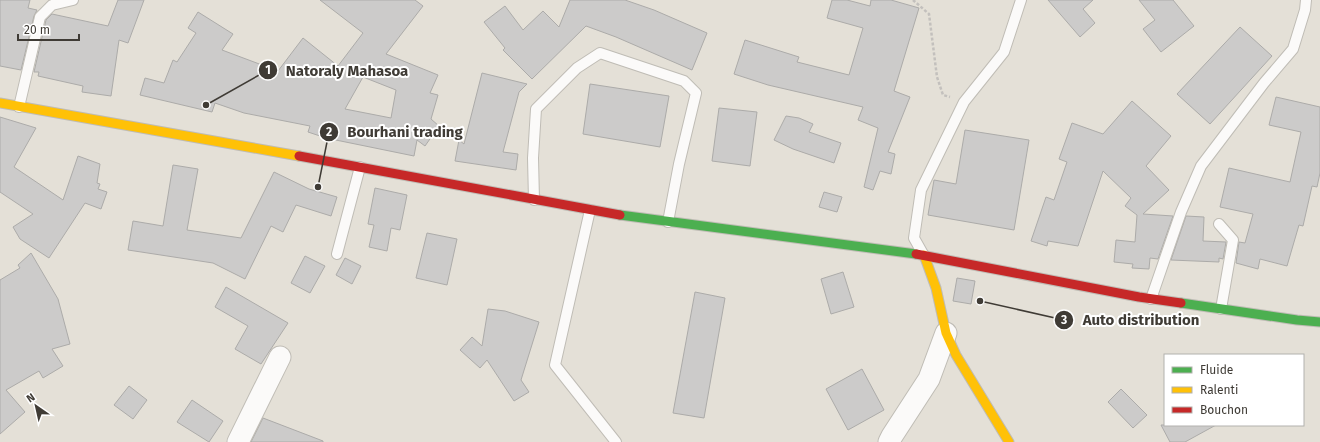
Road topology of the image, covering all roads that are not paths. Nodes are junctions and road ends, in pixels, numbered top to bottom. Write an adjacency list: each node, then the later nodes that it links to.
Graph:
1 (73, 0): 5 (lane)
2 (1021, 0): 12 (lane)
3 (1306, 0): 13 (lane)
4 (0, 103): 5 (main road)
5 (19, 107): 6 (main road)
6 (360, 167): 7 (main road); 11 (lane)
7 (534, 200): 8 (main road); 9 (lane)
8 (590, 210): 9 (main road); 19 (lane)
9 (668, 222): 12 (main road)
10 (1219, 224): 14 (lane)
11 (337, 254)
12 (924, 255): 13 (main road); 16 (main road)
13 (1151, 299): 14 (main road)
14 (1221, 309): 15 (main road)
15 (1320, 322)
16 (946, 333): 20 (street); 21 (main road)
17 (280, 357): 18 (street)
18 (238, 442)
19 (616, 442)
20 (890, 442)
21 (1010, 442)

